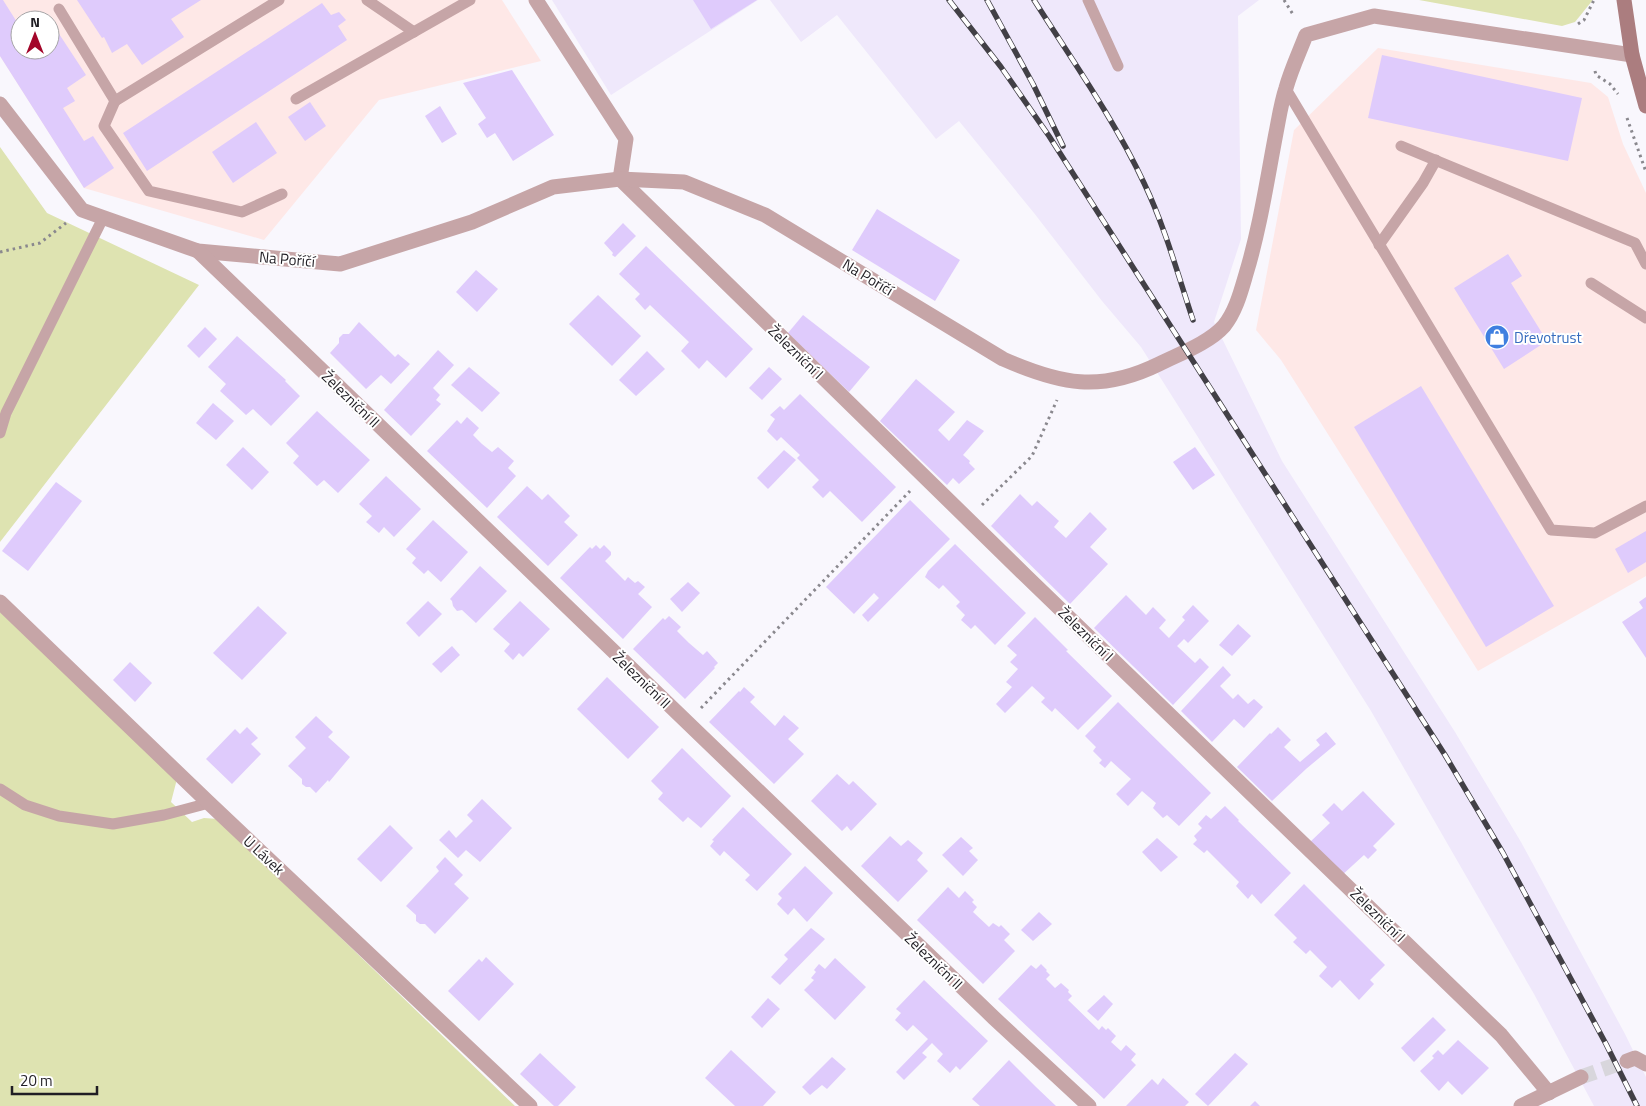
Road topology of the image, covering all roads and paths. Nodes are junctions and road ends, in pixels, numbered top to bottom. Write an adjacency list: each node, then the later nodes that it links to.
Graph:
1 (280, 0): 15 (lane)
2 (367, 0): 9 (lane)
3 (470, 0): 9 (lane)
4 (536, 0): 23 (street)
5 (1088, 0): 12 (lane)
6 (1624, 0): 11 (main road)
7 (59, 9): 15 (lane)
8 (1584, 20): 10 (path)
9 (414, 32): 14 (lane)
10 (1589, 48): 11 (street); 13 (street, Na Poříčí); 16 (path)
11 (1632, 55): 18 (main road)
12 (1118, 66)
13 (1286, 89): 27 (lane); 33 (street, Na Poříčí)
14 (296, 99)
15 (115, 101): 24 (lane)
16 (1621, 102)
17 (0, 104): 25 (street)
18 (1646, 106)
19 (1624, 110): 22 (path)
20 (1401, 146): 21 (lane)
21 (1436, 160): 27 (lane); 30 (lane)
22 (1646, 172)
23 (620, 179): 28 (street, Na Poříčí); 33 (street, Na Poříčí); 35 (street, Železniční I)
24 (282, 194)
25 (82, 210): 26 (street, Na Poříčí); 29 (path)
26 (104, 218): 28 (street, Na Poříčí); 34 (lane)
27 (1379, 245): 36 (lane)
28 (198, 251): 39 (street, Železniční II)
29 (0, 252)
30 (1646, 264)
31 (1592, 283): 32 (lane)
32 (1646, 318)
33 (1065, 381): 37 (path)
34 (0, 433)
35 (924, 477): 37 (street, Železniční I); 39 (path)
36 (1646, 506)
37 (967, 519): 43 (street, Železniční I)
38 (0, 602): 41 (street, U Lávek)
39 (687, 723): 45 (street, Železniční II)
40 (0, 789): 41 (lane)
41 (209, 803): 44 (street, U Lávek)
42 (1581, 1077): 43 (street)
43 (1549, 1093): 46 (street)
44 (530, 1106)
45 (1089, 1106)
46 (1521, 1106)

